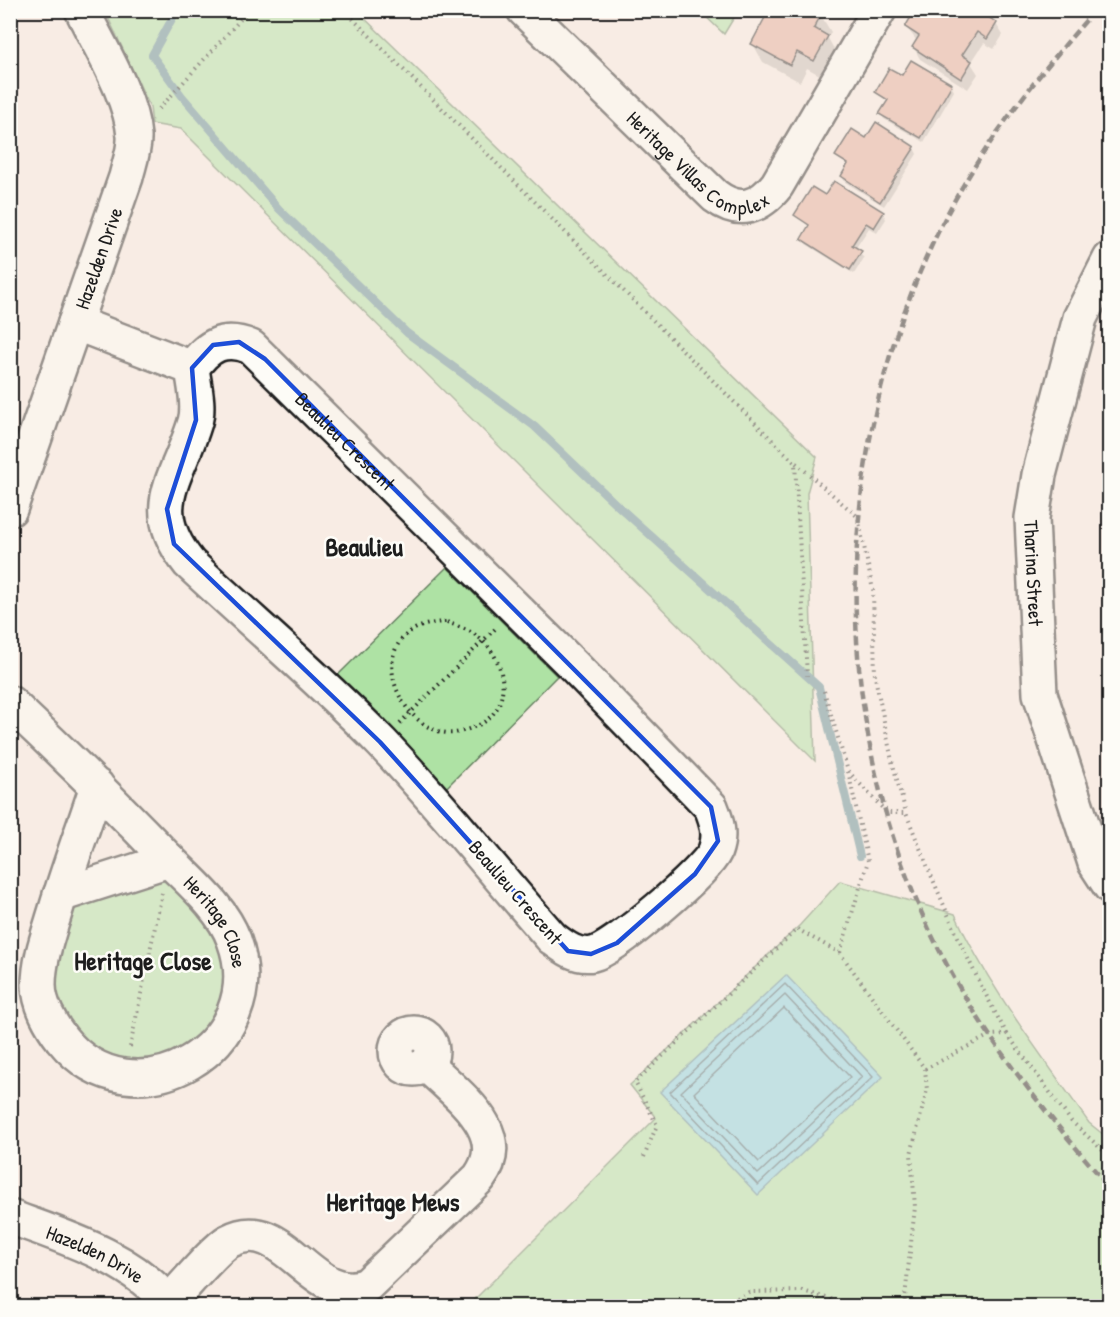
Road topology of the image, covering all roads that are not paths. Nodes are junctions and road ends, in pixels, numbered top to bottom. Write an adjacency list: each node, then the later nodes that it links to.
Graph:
1 (82, 10): 5 (street, Hazelden Drive)
2 (524, 10): 3 (street, Heritage Villas Complex)
3 (879, 10)
4 (1110, 260): 11 (street, Tharina Street)
5 (75, 322): 6 (street); 7 (street, Hazelden Drive)
6 (192, 368): 6 (street, Beaulieu Crescent)
7 (10, 509)
8 (10, 703): 9 (street, Heritage Close)
9 (97, 786): 10 (street, Heritage Close); 12 (street, Heritage Close)
10 (169, 860): 12 (street); 12 (street, Heritage Close)
11 (1110, 886)
12 (60, 895)
13 (426, 1064): 15 (street)
14 (10, 1217): 15 (street, Hazelden Drive)
15 (169, 1305)

